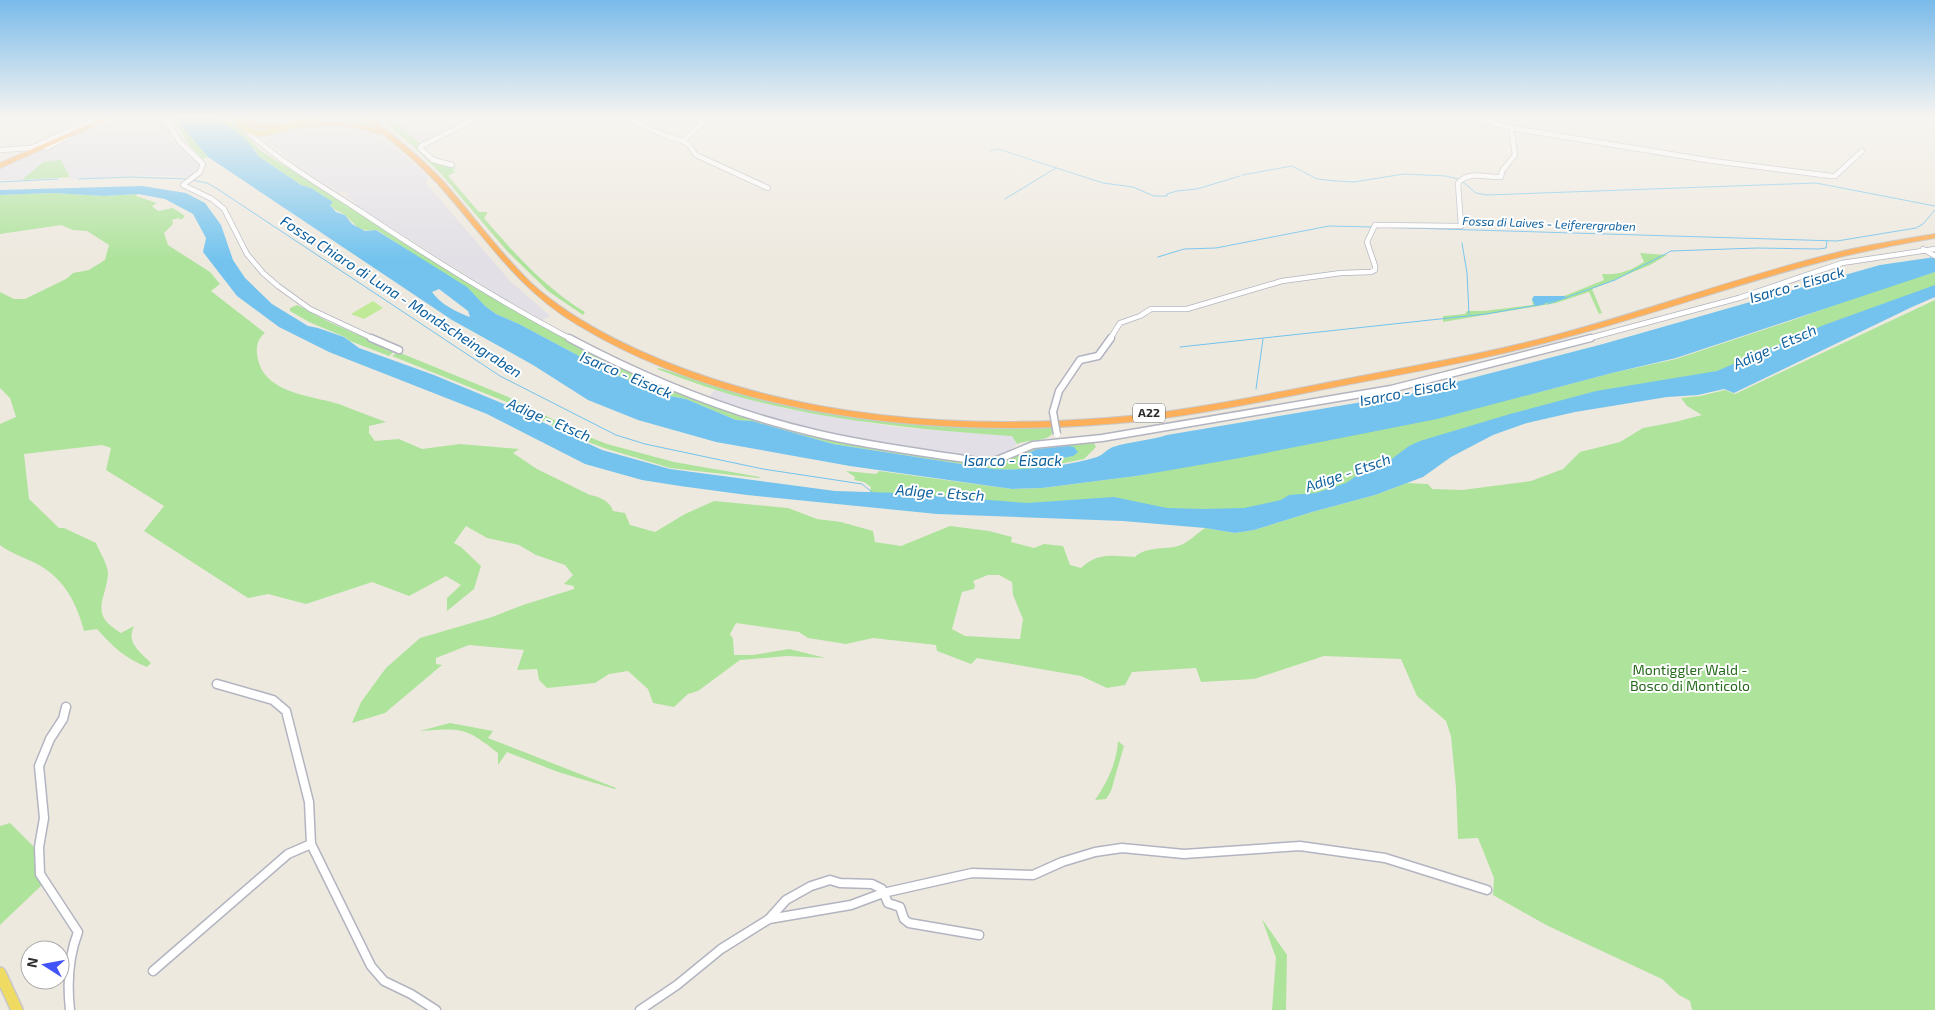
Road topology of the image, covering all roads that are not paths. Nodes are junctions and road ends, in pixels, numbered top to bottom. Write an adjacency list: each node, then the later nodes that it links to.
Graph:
1 (202, 165): 14 (street)
2 (289, 165): 15 (street)
3 (421, 165): 10 (highway, A22)
4 (428, 165): 10 (highway, A22)
5 (718, 165): 9 (street)
6 (1507, 165): 15 (street, bridge)
7 (1747, 165): 8 (street)
8 (1847, 165)
9 (768, 188)
10 (1935, 234)
11 (1923, 249): 12 (street); 13 (street); 15 (street)
12 (1935, 249)
13 (1933, 255)
14 (399, 350)
15 (1022, 448)
16 (217, 684): 18 (street)
17 (66, 707): 26 (street)
18 (310, 844): 23 (street); 27 (street)
19 (1487, 890): 20 (street)
20 (883, 893): 21 (street); 21 (street); 22 (street)
21 (769, 919): 28 (street)
22 (979, 935)
23 (153, 971)
24 (0, 973): 25 (main road)
25 (17, 1010)
26 (70, 1010)
27 (436, 1010)
28 (640, 1010)

